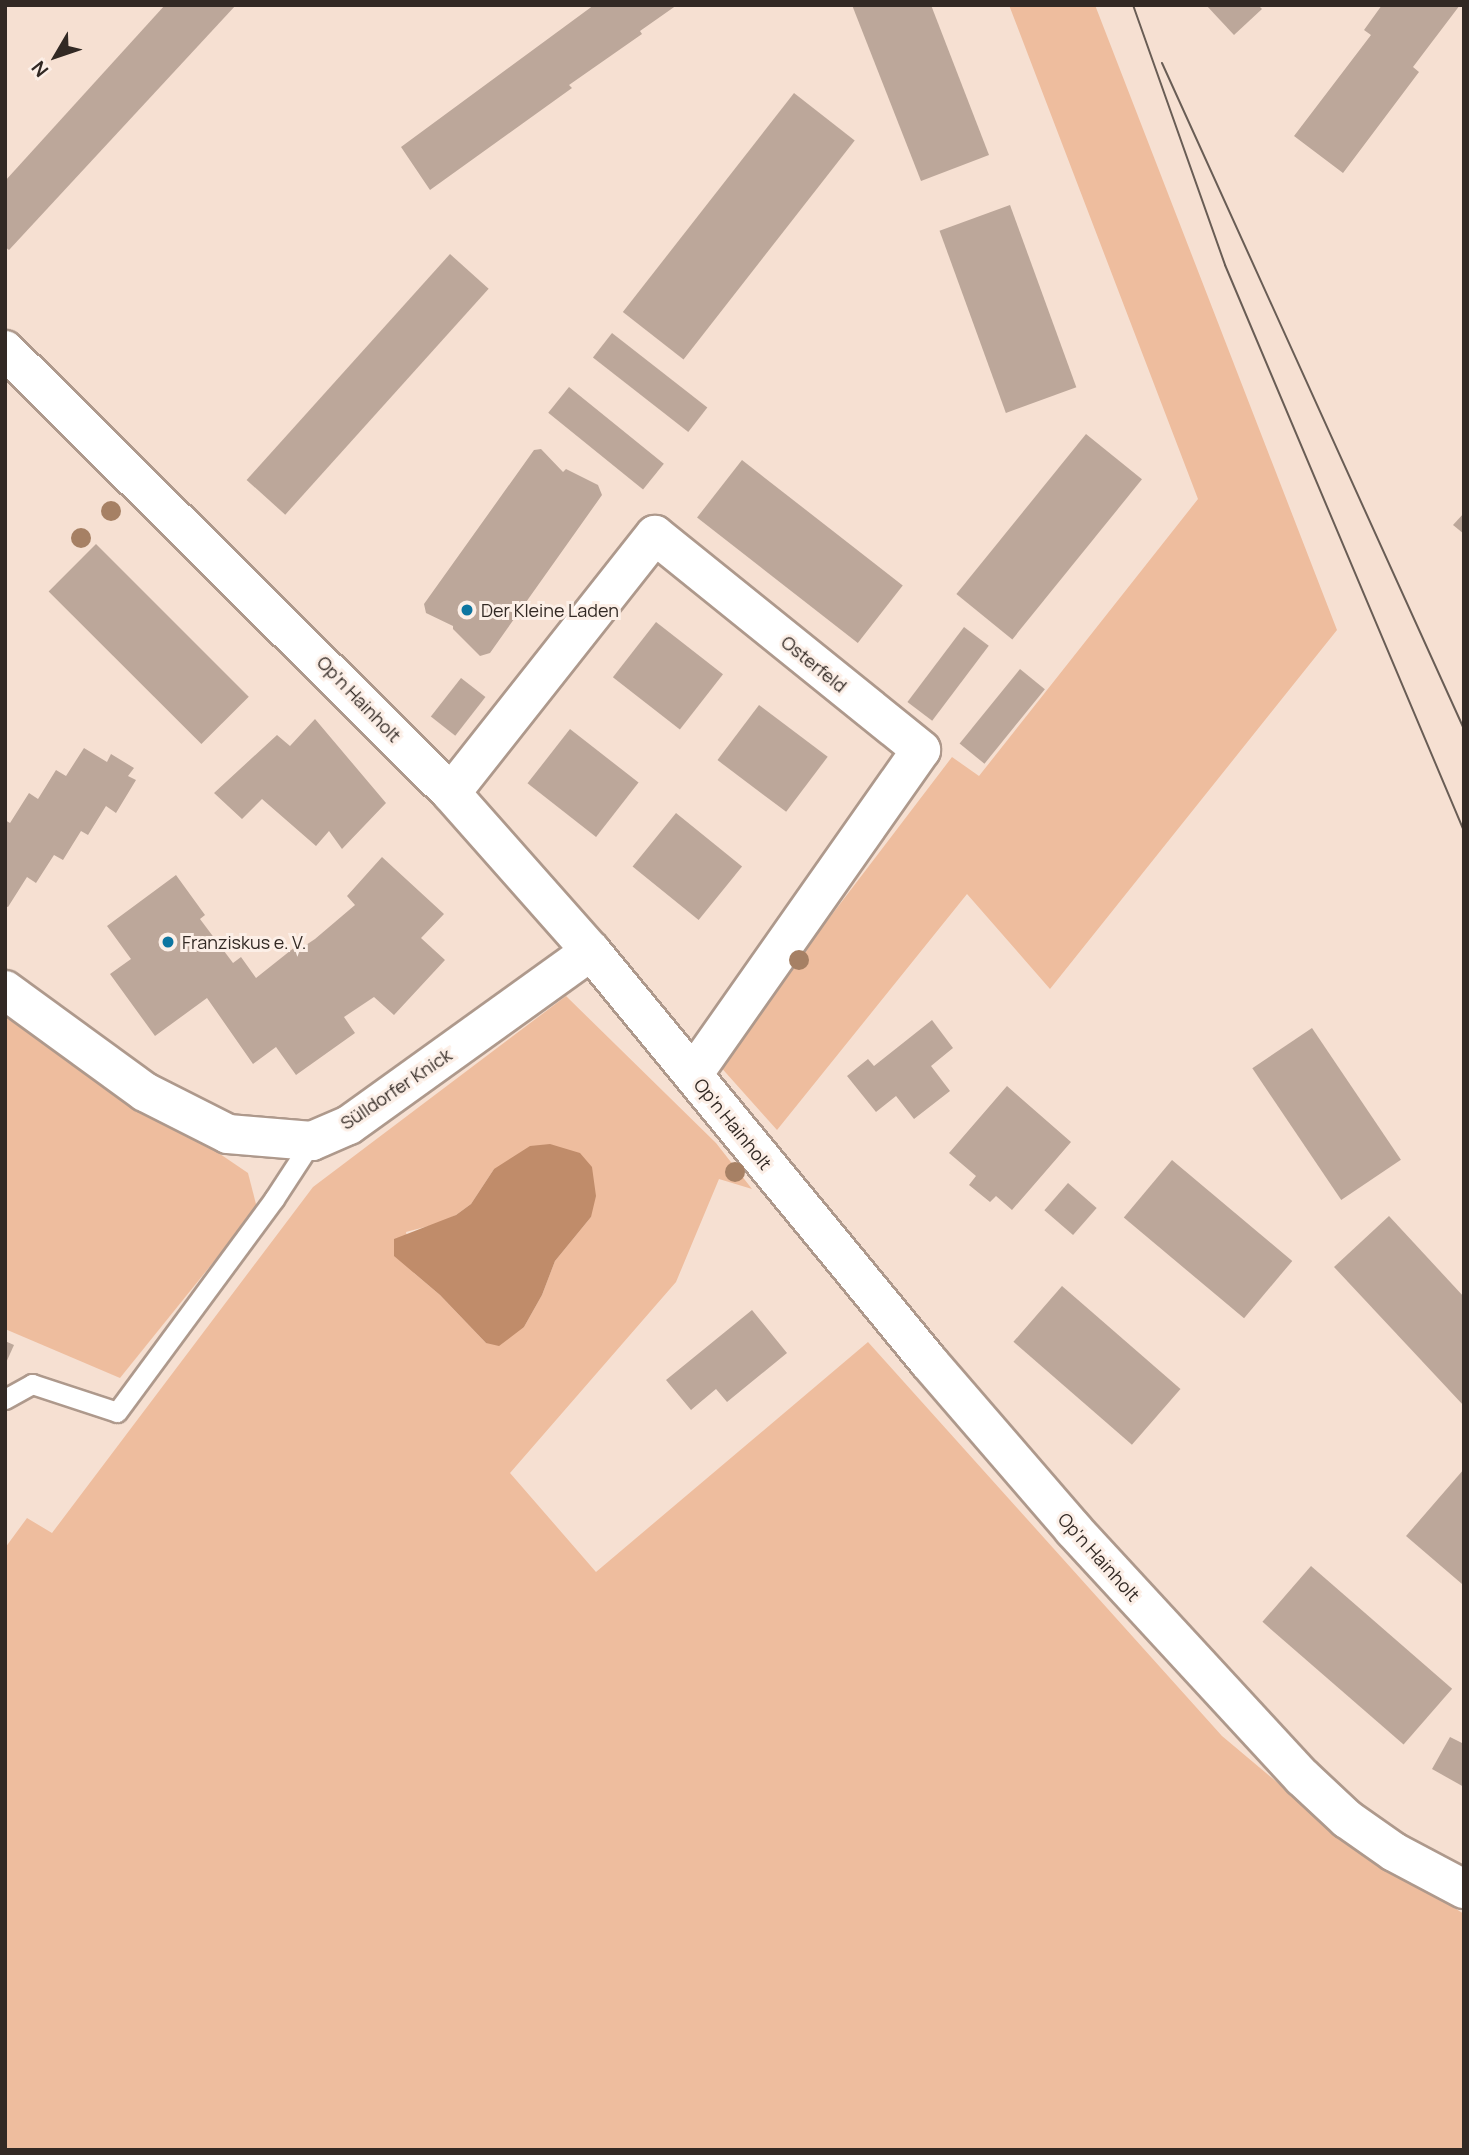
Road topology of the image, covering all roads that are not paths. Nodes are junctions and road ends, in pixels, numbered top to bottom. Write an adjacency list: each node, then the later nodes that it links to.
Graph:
1 (5, 349): 2 (street, Op'n Hainholt)
2 (451, 793): 3 (street, Op'n Hainholt); 5 (street, Osterfeld)
3 (591, 951): 5 (street, Op'n Hainholt); 6 (street, Sülldorfer Knick)
4 (5, 990): 6 (street, Sülldorfer Knick)
5 (693, 1074): 8 (street, Op'n Hainholt)
6 (312, 1141): 7 (lane)
7 (5, 1399)
8 (1464, 1889)

